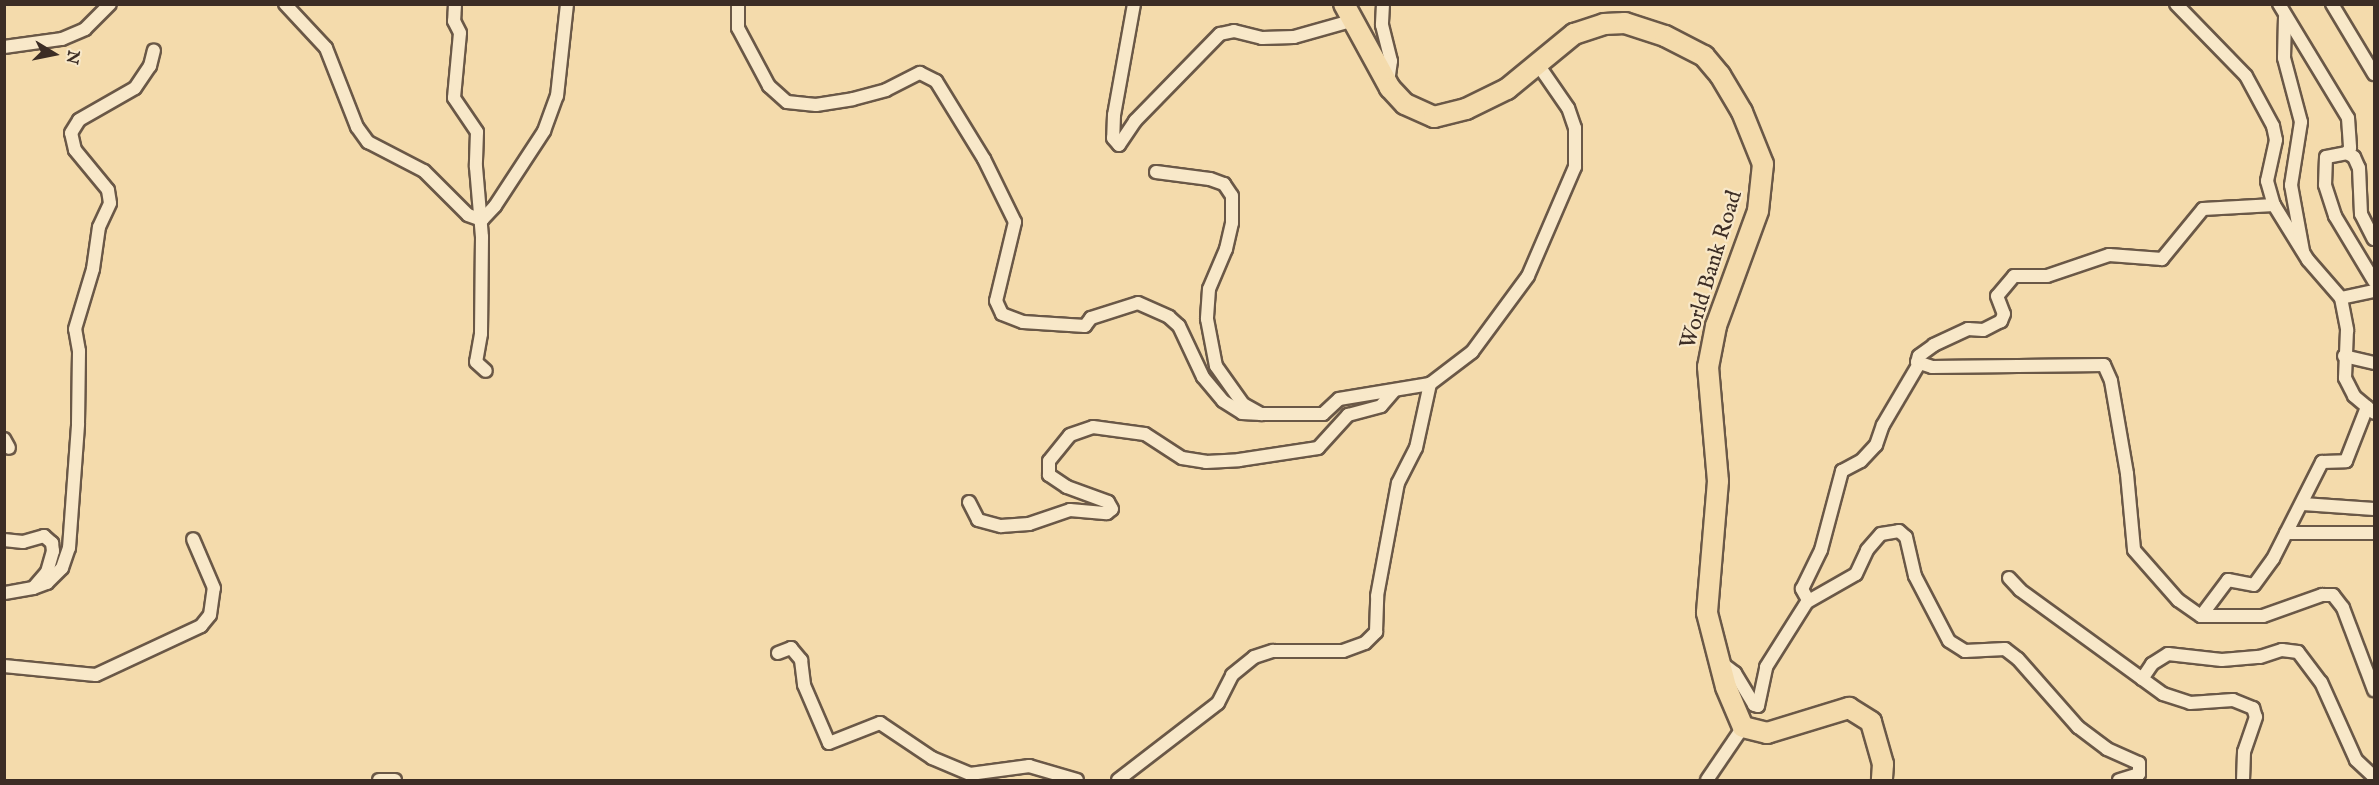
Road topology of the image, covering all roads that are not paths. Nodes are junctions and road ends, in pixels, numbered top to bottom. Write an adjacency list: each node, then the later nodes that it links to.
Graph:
1 (110, 4): 12 (street)
2 (285, 4): 20 (street)
3 (455, 4): 20 (street)
4 (567, 4): 20 (street)
5 (738, 4): 33 (street)
6 (1134, 4): 11 (street)
7 (1383, 4): 16 (street)
8 (2176, 4): 19 (street)
9 (2332, 4): 15 (street)
10 (2281, 9): 17 (street); 22 (street)
11 (1348, 13): 16 (main road, World Bank Road)
12 (4, 47)
13 (154, 50): 42 (street)
14 (1537, 63): 16 (main road, World Bank Road); 30 (street); 47 (main road, World Bank Road)
15 (2374, 74)
16 (1388, 83)
17 (2347, 153): 21 (street); 23 (street)
18 (1156, 172): 33 (street)
19 (2274, 205): 22 (street); 28 (street)
20 (482, 220): 29 (street)
21 (2374, 238)
22 (2303, 252): 25 (street)
23 (2374, 281)
24 (2374, 291): 25 (street)
25 (2341, 298): 26 (street)
26 (2344, 356): 27 (street); 32 (street)
27 (2374, 363)
28 (1919, 364): 44 (street); 45 (street)
29 (486, 370)
30 (1430, 384): 31 (street); 56 (street)
31 (1395, 390): 33 (street); 34 (street)
32 (2371, 410): 35 (street)
33 (1261, 414)
34 (969, 502)
35 (2303, 504): 36 (street); 37 (street)
36 (2374, 509)
37 (2286, 533): 38 (street); 45 (street)
38 (2374, 533)
39 (193, 538): 48 (street)
40 (4, 540): 42 (street)
41 (2009, 578): 49 (street)
42 (33, 588): 43 (street)
43 (4, 593)
44 (1808, 600): 47 (street); 59 (street)
45 (2201, 616): 50 (street)
46 (778, 653): 55 (street)
47 (1719, 661): 51 (main road, World Bank Road)
48 (4, 666)
49 (2142, 679): 52 (street); 60 (street)
50 (2374, 690)
51 (1743, 727): 57 (street); 58 (main road)
52 (2374, 777)
53 (379, 780): 54 (street)
54 (395, 780)
55 (1077, 780)
56 (1118, 780)
57 (1707, 780)
58 (1882, 780)
59 (2119, 780)
60 (2243, 780)

